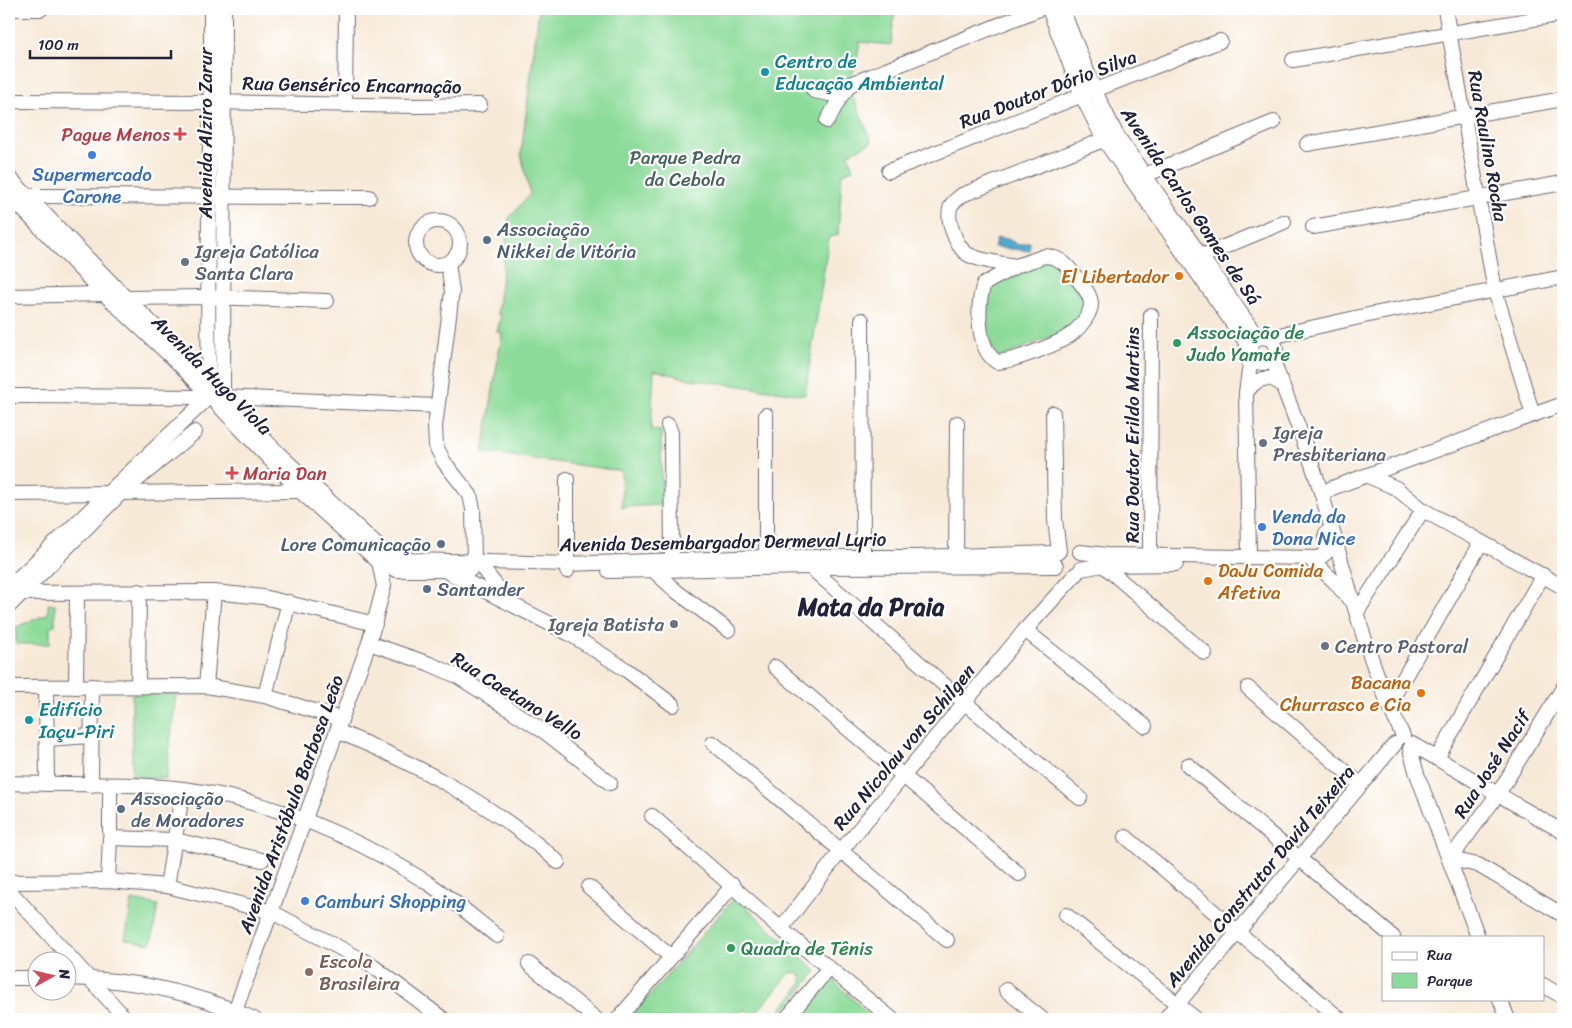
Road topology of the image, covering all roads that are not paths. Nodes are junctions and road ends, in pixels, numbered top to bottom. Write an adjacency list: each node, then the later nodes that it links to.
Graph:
1 (9, 9): 2 (street)
2 (41, 9)
3 (211, 9): 20 (street, Avenida Alziro Zarur)
4 (224, 9): 20 (street, Avenida Alziro Zarur)
5 (346, 9): 21 (street)
6 (1039, 9): 16 (street)
7 (1049, 9): 17 (street, Avenida Carlos Gomes de Sá)
8 (1062, 9): 15 (street, Avenida Carlos Gomes de Sá)
9 (1445, 9): 11 (street, Rua Raulino Rocha)
10 (1563, 14): 11 (street)
11 (1449, 34): 13 (street); 23 (street, Rua Raulino Rocha)
12 (1220, 41): 15 (street, Rua Doutor Dório Silva)
13 (1293, 60)
14 (814, 91): 16 (street)
15 (1095, 91): 17 (street, Rua Doutor Dório Silva); 26 (street, Avenida Carlos Gomes de Sá)
16 (841, 96): 24 (street)
17 (1082, 96): 26 (street, Avenida Carlos Gomes de Sá); 28 (street, Rua Doutor Dório Silva)
18 (1563, 99): 23 (street)
19 (9, 101): 20 (street, Rua Gensérico Encarnação)
20 (218, 102): 21 (street, Rua Gensérico Encarnação); 33 (street, Avenida Alziro Zarur)
21 (345, 105): 22 (street, Rua Gensérico Encarnação)
22 (480, 105)
23 (1464, 115): 27 (street); 35 (street, Rua Raulino Rocha)
24 (827, 121)
25 (1274, 122): 30 (street)
26 (1110, 137): 30 (street, Avenida Carlos Gomes de Sá); 41 (street)
27 (1307, 144)
28 (889, 171)
29 (9, 177): 32 (street, Avenida Hugo Viola)
30 (1139, 177): 39 (street, Avenida Carlos Gomes de Sá)
31 (1563, 183): 35 (street)
32 (28, 196): 33 (street); 48 (street, Avenida Hugo Viola)
33 (218, 196): 34 (street); 46 (street, Avenida Alziro Zarur); 47 (street, Avenida Alziro Zarur)
34 (369, 197)
35 (1478, 198): 38 (street); 43 (street, Rua Raulino Rocha)
36 (10, 199): 44 (street, Avenida Hugo Viola)
37 (1284, 222): 39 (street)
38 (1313, 227)
39 (1197, 259): 52 (street, Avenida Carlos Gomes de Sá)
40 (448, 262): 62 (street)
41 (1016, 266): 41 (street)
42 (1563, 278): 43 (street)
43 (1495, 291): 52 (street); 65 (street, Rua Raulino Rocha)
44 (104, 294): 45 (street); 53 (street, Avenida Hugo Viola)
45 (9, 296)
46 (207, 297): 47 (street); 48 (street); 54 (street, Avenida Alziro Zarur)
47 (223, 297): 49 (street); 59 (street, Avenida Alziro Zarur)
48 (126, 298): 54 (street, Avenida Hugo Viola)
49 (327, 301)
50 (1150, 315): 83 (street, Rua Doutor Erildo Martins)
51 (862, 320): 86 (street)
52 (1262, 348): 55 (street, Avenida Carlos Gomes de Sá); 56 (street)
53 (182, 367): 58 (street); 59 (street, Avenida Hugo Viola)
54 (209, 378): 59 (street, Avenida Alziro Zarur)
55 (1282, 384): 56 (street); 76 (street, Avenida Carlos Gomes de Sá)
56 (1246, 393): 84 (street)
57 (9, 396): 58 (street)
58 (183, 396): 59 (street); 69 (street)
59 (215, 399): 60 (street); 66 (street, Avenida Hugo Viola); 69 (street); 77 (street, Avenida Hugo Viola)
60 (258, 400): 62 (street); 66 (street)
61 (1563, 404): 65 (street)
62 (437, 406): 93 (street)
63 (1053, 413): 87 (street)
64 (766, 415): 91 (street)
65 (1533, 415): 72 (street)
66 (243, 416): 88 (street, Avenida Hugo Viola)
67 (957, 423): 90 (street)
68 (668, 425): 92 (street)
69 (175, 428): 71 (street)
70 (195, 432): 71 (street)
71 (152, 459): 78 (street); 79 (street)
72 (1401, 463): 73 (street); 75 (street)
73 (1368, 476): 75 (street); 76 (street)
74 (567, 479): 96 (street)
75 (1396, 488): 81 (street)
76 (1324, 489): 89 (street); 113 (street)
77 (300, 491): 79 (street); 88 (street, Avenida Hugo Viola)
78 (106, 493): 79 (street); 80 (street); 103 (street)
79 (122, 493): 103 (street)
80 (9, 494)
81 (1423, 510): 82 (street); 113 (street)
82 (1481, 543): 101 (street); 131 (street)
83 (1150, 554): 84 (street, Avenida Desembargador Dermeval Lyrio); 87 (street, Avenida Desembargador Dermeval Lyrio)
84 (1249, 556): 85 (street, Avenida Desembargador Dermeval Lyrio)
85 (1268, 556): 89 (street, Avenida Desembargador Dermeval Lyrio); 94 (street, Avenida Desembargador Dermeval Lyrio)
86 (863, 557): 90 (street, Avenida Desembargador Dermeval Lyrio); 91 (street, Avenida Desembargador Dermeval Lyrio)
87 (1063, 557): 90 (street, Avenida Desembargador Dermeval Lyrio); 100 (street); 100 (street); 108 (street)
88 (385, 558): 93 (street, Avenida Desembargador Dermeval Lyrio); 97 (street, Avenida Hugo Viola); 109 (street, Avenida Aristóbulo Barbosa Leão)
89 (1310, 559): 113 (street)
90 (951, 561): 95 (street, Avenida Desembargador Dermeval Lyrio)
91 (765, 562): 92 (street, Avenida Desembargador Dermeval Lyrio); 95 (street, Avenida Desembargador Dermeval Lyrio)
92 (671, 564): 96 (street, Avenida Desembargador Dermeval Lyrio); 98 (street, Avenida Desembargador Dermeval Lyrio); 105 (street)
93 (479, 565): 96 (street, Avenida Desembargador Dermeval Lyrio); 99 (street, Avenida Desembargador Dermeval Lyrio); 110 (street)
94 (1103, 565): 100 (street, Avenida Desembargador Dermeval Lyrio); 118 (street)
95 (810, 567): 129 (street)
96 (567, 568): 98 (street, Avenida Desembargador Dermeval Lyrio)
97 (396, 570): 99 (street, Avenida Desembargador Dermeval Lyrio); 109 (street, Avenida Aristóbulo Barbosa Leão)
98 (653, 570): 105 (street)
99 (447, 571): 110 (street)
100 (1078, 572): 108 (street, Rua Nicolau von Schilgen)
101 (1543, 575): 102 (street); 138 (street)
102 (1563, 586)
103 (15, 590): 107 (street); 112 (street)
104 (139, 591): 106 (street); 107 (street); 121 (street)
105 (676, 591): 115 (street)
106 (214, 592): 111 (street); 122 (street)
107 (77, 593): 125 (street)
108 (1060, 593): 116 (street, Rua Nicolau von Schilgen)
109 (382, 600): 114 (street, Avenida Aristóbulo Barbosa Leão)
110 (508, 601): 130 (street)
111 (289, 602): 114 (street); 128 (street)
112 (9, 606)
113 (1357, 612): 131 (street)
114 (375, 624): 117 (street, Avenida Aristóbulo Barbosa Leão)
115 (728, 630)
116 (1025, 630): 129 (street, Rua Nicolau von Schilgen); 133 (street)
117 (369, 643): 132 (street, Avenida Aristóbulo Barbosa Leão); 142 (street, Rua Caetano Vello)
118 (1205, 653)
119 (776, 667): 140 (street)
120 (92, 686): 121 (street); 125 (street); 134 (street)
121 (138, 686): 122 (street)
122 (206, 686): 128 (street)
123 (9, 687): 124 (street)
124 (46, 687): 125 (street); 135 (street)
125 (76, 687)
126 (1248, 688): 144 (street)
127 (1563, 688): 148 (street, Rua José Nacif)
128 (265, 696): 132 (street)
129 (964, 703): 140 (street, Rua Nicolau von Schilgen); 149 (street)
130 (673, 705)
131 (1391, 709): 137 (street)
132 (339, 725): 151 (street, Avenida Aristóbulo Barbosa Leão); 160 (street)
133 (1145, 726)
134 (90, 736): 135 (street); 145 (street)
135 (47, 739): 143 (street)
136 (713, 743): 156 (street)
137 (1403, 745): 138 (street); 144 (street, Avenida Construtor David Teixeira); 159 (street)
138 (1437, 758): 148 (street)
139 (1188, 765): 157 (street)
140 (905, 776): 156 (street, Rua Nicolau von Schilgen); 162 (street)
141 (9, 783): 143 (street)
142 (610, 783)
143 (47, 784): 145 (street)
144 (1360, 784): 157 (street, Avenida Construtor David Teixeira)
145 (91, 785): 146 (street)
146 (110, 785): 147 (street); 153 (street)
147 (183, 789): 151 (street); 155 (street)
148 (1498, 794): 152 (street); 159 (street, Rua José Nacif)
149 (1080, 798)
150 (652, 816): 166 (street)
151 (305, 819): 170 (street, Avenida Aristóbulo Barbosa Leão); 175 (street)
152 (1563, 831)
153 (110, 832)
154 (1126, 837): 174 (street)
155 (175, 840): 158 (street); 164 (street); 167 (street)
156 (840, 852): 173 (street, Rua Nicolau von Schilgen); 178 (street)
157 (1299, 857): 174 (street, Avenida Construtor David Teixeira); 176 (street)
158 (262, 860)
159 (1450, 860): 161 (street); 163 (street)
160 (558, 862)
161 (1478, 866): 163 (street); 172 (street)
162 (1019, 874)
163 (1456, 875): 177 (street)
164 (108, 881): 165 (street); 167 (street)
165 (9, 882)
166 (733, 885): 173 (street); 179 (street)
167 (167, 886): 170 (street)
168 (589, 887): 179 (street)
169 (9, 890): 185 (street)
170 (272, 912): 191 (street, Avenida Aristóbulo Barbosa Leão); 194 (street)
171 (1066, 915): 190 (street)
172 (1563, 915)
173 (781, 929): 181 (street)
174 (1239, 932): 190 (street, Avenida Construtor David Teixeira); 202 (street)
175 (497, 936)
176 (1392, 936)
177 (1478, 936)
178 (947, 940)
179 (671, 958): 196 (street)
180 (530, 964): 195 (street)
181 (828, 969): 197 (street); 198 (street)
182 (9, 978): 183 (street)
183 (28, 978)
184 (78, 978): 185 (street)
185 (89, 978): 191 (street); 192 (street)
186 (1544, 986): 188 (street)
187 (1006, 990): 199 (street)
188 (1563, 997)
189 (1500, 1000): 203 (street)
190 (1178, 1004): 200 (street, Avenida Construtor David Teixeira); 201 (street)
191 (234, 1015): 193 (street)
192 (126, 1019)
193 (254, 1019)
194 (443, 1019)
195 (596, 1019)
196 (618, 1019)
197 (786, 1019)
198 (892, 1019)
199 (1042, 1019)
200 (1165, 1019)
201 (1196, 1019)
202 (1340, 1019)
203 (1508, 1019)

